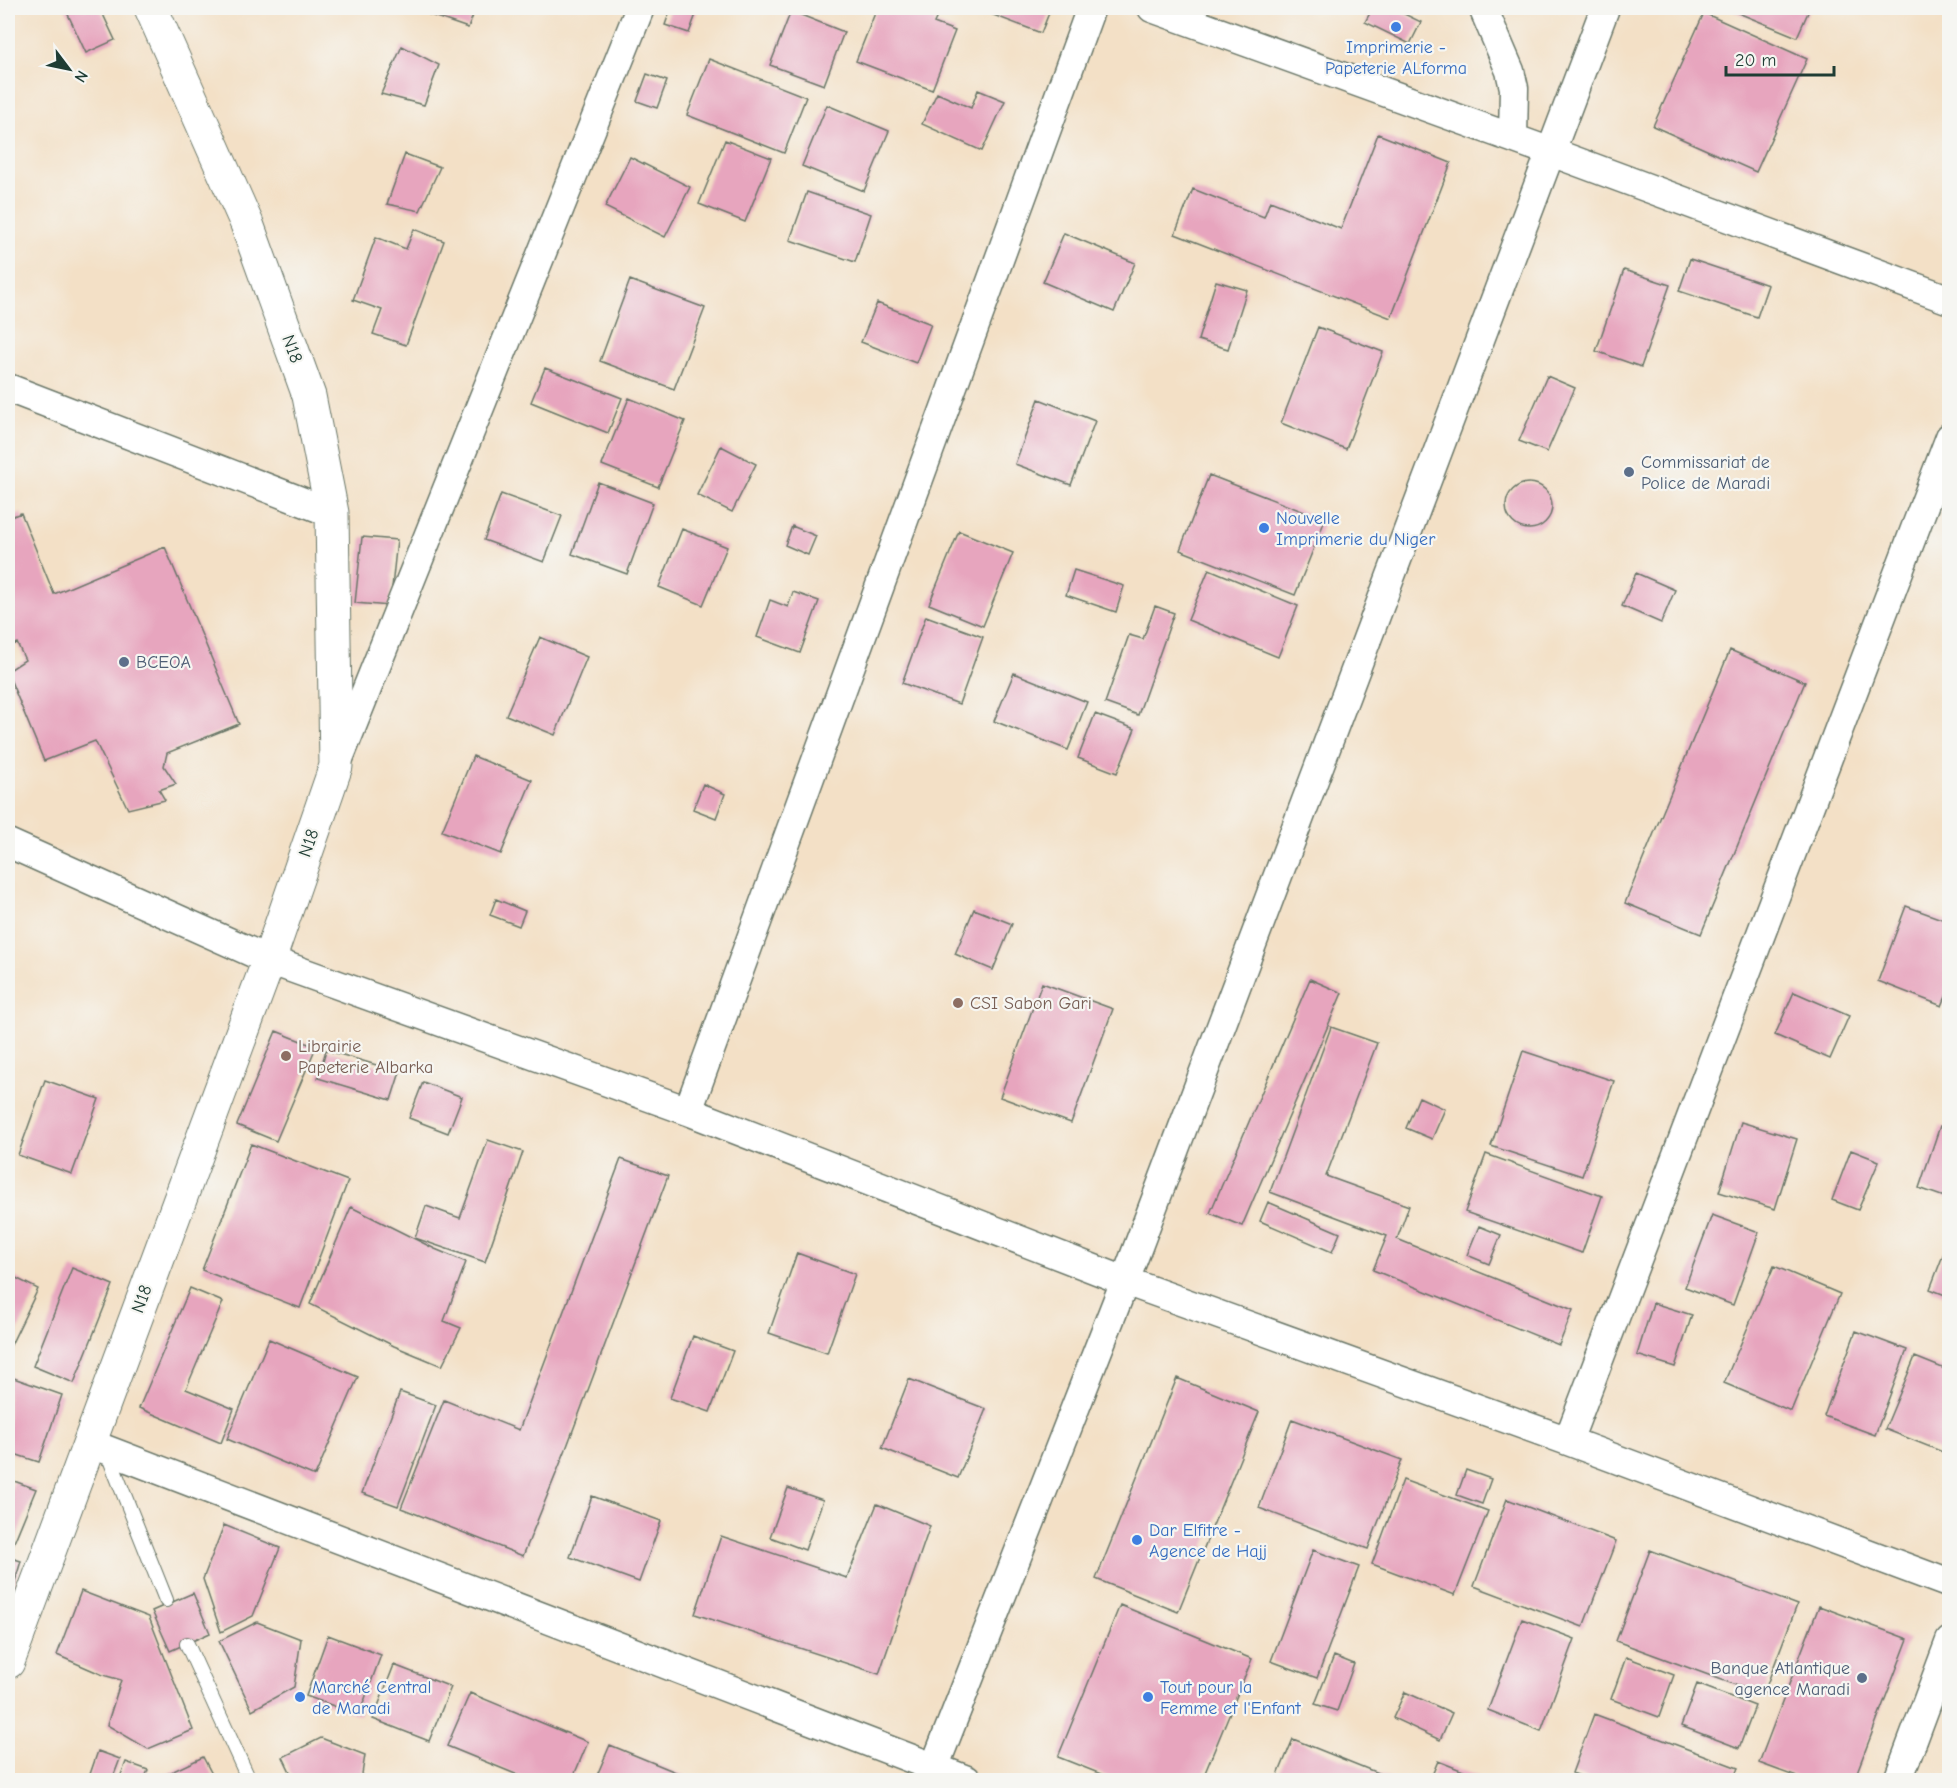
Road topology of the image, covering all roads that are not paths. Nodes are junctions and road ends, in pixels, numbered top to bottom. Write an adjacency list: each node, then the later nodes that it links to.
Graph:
1 (152, 8): 12 (main road, N18)
2 (640, 8): 13 (street)
3 (1091, 8): 16 (street)
4 (1152, 8): 7 (street)
5 (1483, 8): 7 (street)
6 (1605, 8): 8 (street)
7 (1513, 138): 8 (street)
8 (1551, 152): 9 (street); 17 (street)
9 (1950, 300)
10 (8, 388): 12 (street)
11 (1950, 437): 18 (street)
12 (332, 513): 13 (main road, N18)
13 (336, 766): 15 (main road, N18)
14 (8, 843): 15 (street)
15 (269, 960): 16 (street); 19 (main road, N18)
16 (688, 1111): 17 (street)
17 (1125, 1281): 18 (street); 25 (street)
18 (1568, 1441): 20 (street)
19 (97, 1446): 21 (lane); 24 (main road, N18); 25 (street)
20 (1950, 1584)
21 (166, 1600)
22 (1950, 1641): 28 (street)
23 (187, 1644): 26 (lane)
24 (8, 1662)
25 (931, 1774): 27 (street)
26 (249, 1780)
27 (967, 1780)
28 (1898, 1780)

